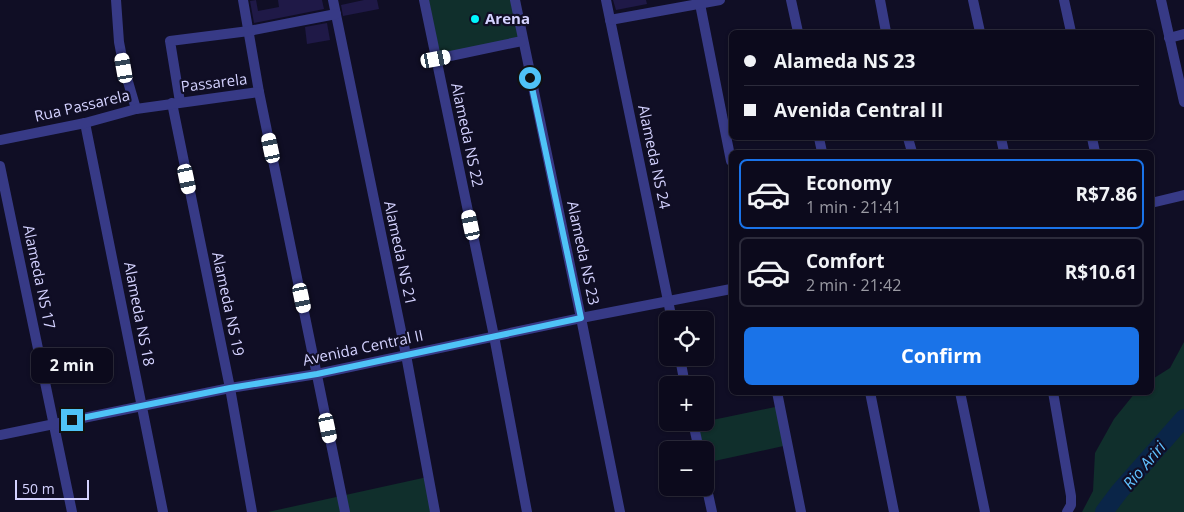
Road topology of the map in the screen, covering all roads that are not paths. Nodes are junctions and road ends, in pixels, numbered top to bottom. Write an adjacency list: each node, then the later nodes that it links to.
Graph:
1 (116, 0): 28 (street)
2 (243, 0): 20 (street)
3 (333, 0): 14 (street, Alameda NS 21)
4 (424, 0): 24 (street, Alameda NS 22)
5 (515, 0): 23 (street, Alameda NS 23)
6 (606, 0): 15 (street, Alameda NS 24)
7 (720, 0): 13 (street)
8 (791, 0): 16 (street)
9 (880, 0): 17 (street)
10 (973, 0): 18 (street)
11 (1064, 0): 19 (street)
12 (1161, 0): 22 (street)
13 (700, 4): 15 (street); 31 (street)
14 (336, 14): 20 (street); 40 (street, Alameda NS 21)
15 (610, 20): 36 (street, Alameda NS 24)
16 (798, 30)
17 (886, 30)
18 (980, 30)
19 (1070, 30)
20 (249, 31): 25 (street); 27 (street, Alameda NS 19)
21 (1184, 34): 22 (street)
22 (1169, 38): 26 (street)
23 (522, 41): 24 (street); 38 (street, Alameda NS 23)
24 (436, 59): 39 (street, Alameda NS 22)
25 (259, 92): 27 (street, Passarela); 41 (street)
26 (1184, 102)
27 (176, 103): 28 (street, Rua Passarela); 42 (street, Alameda NS 19)
28 (136, 109): 29 (street, Rua Passarela)
29 (85, 123): 30 (street, Rua Passarela); 47 (street, Alameda NS 18)
30 (0, 140)
31 (729, 150)
32 (0, 166): 48 (street, Alameda NS 17)
33 (1180, 196): 34 (street)
34 (1154, 202)
35 (729, 289): 36 (street, Avenida Central II)
36 (668, 302): 37 (street, Alameda NS 24); 38 (street, Avenida Central II)
37 (670, 311)
38 (581, 318): 39 (street, Avenida Central II); 57 (street, Alameda NS 23)
39 (494, 336): 40 (street, Avenida Central II); 56 (street, Alameda NS 22)
40 (406, 355): 41 (street, Avenida Central II); 55 (street, Alameda NS 21)
41 (317, 374): 42 (street, Avenida Central II); 54 (street)
42 (230, 388): 47 (street, Avenida Central II); 53 (street, Alameda NS 19)
43 (778, 395): 59 (street)
44 (871, 395): 60 (street)
45 (961, 395): 61 (street)
46 (1054, 395): 62 (street)
47 (143, 406): 48 (street, Avenida Central II); 52 (street, Alameda NS 18)
48 (54, 423): 49 (street, Avenida Central II); 51 (street, Alameda NS 17)
49 (0, 435)
50 (708, 496): 58 (street)
51 (72, 512)
52 (163, 512)
53 (252, 512)
54 (345, 512)
55 (435, 512)
56 (527, 512)
57 (620, 512)
58 (712, 512)
59 (802, 512)
60 (894, 512)
61 (985, 512)
62 (1067, 512)

